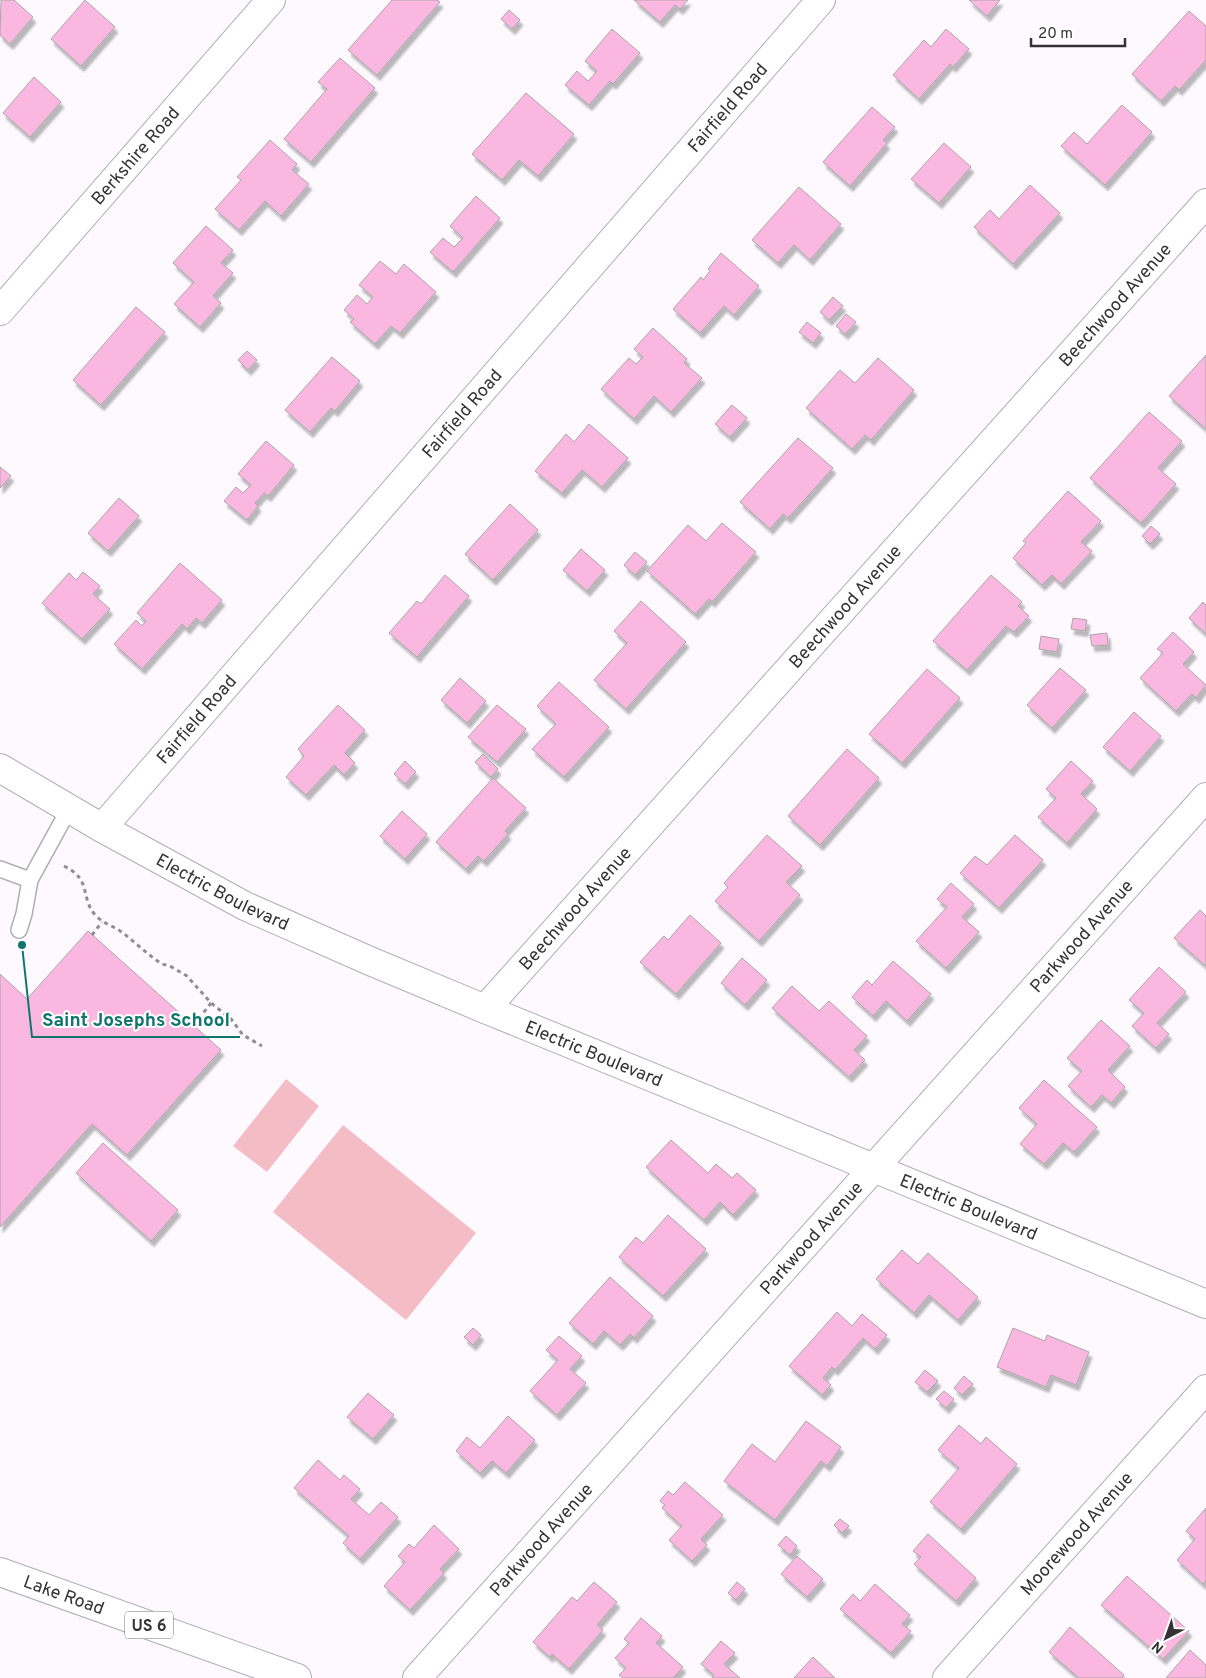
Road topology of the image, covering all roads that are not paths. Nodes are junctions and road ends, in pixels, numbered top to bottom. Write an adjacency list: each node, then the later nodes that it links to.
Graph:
1 (271, 0): 4 (street, Berkshire Road)
2 (821, 0): 8 (street, Fairfield Road)
3 (1206, 203): 12 (street, Beechwood Avenue)
4 (0, 311)
5 (0, 768): 7 (street, Electric Boulevard)
6 (1206, 796): 13 (street, Parkwood Avenue)
7 (70, 809): 8 (street, Electric Boulevard); 10 (lane)
8 (102, 828): 12 (street, Electric Boulevard)
9 (0, 869): 10 (lane)
10 (30, 880): 11 (lane)
11 (19, 930)
12 (485, 1009): 13 (street, Electric Boulevard)
13 (874, 1167): 14 (street, Electric Boulevard); 18 (street, Parkwood Avenue)
14 (1206, 1304)
15 (1206, 1388): 19 (street, Moorewood Avenue)
16 (0, 1572): 17 (street, Lake Road / US 6)
17 (297, 1678)
18 (417, 1678)
19 (947, 1678)

